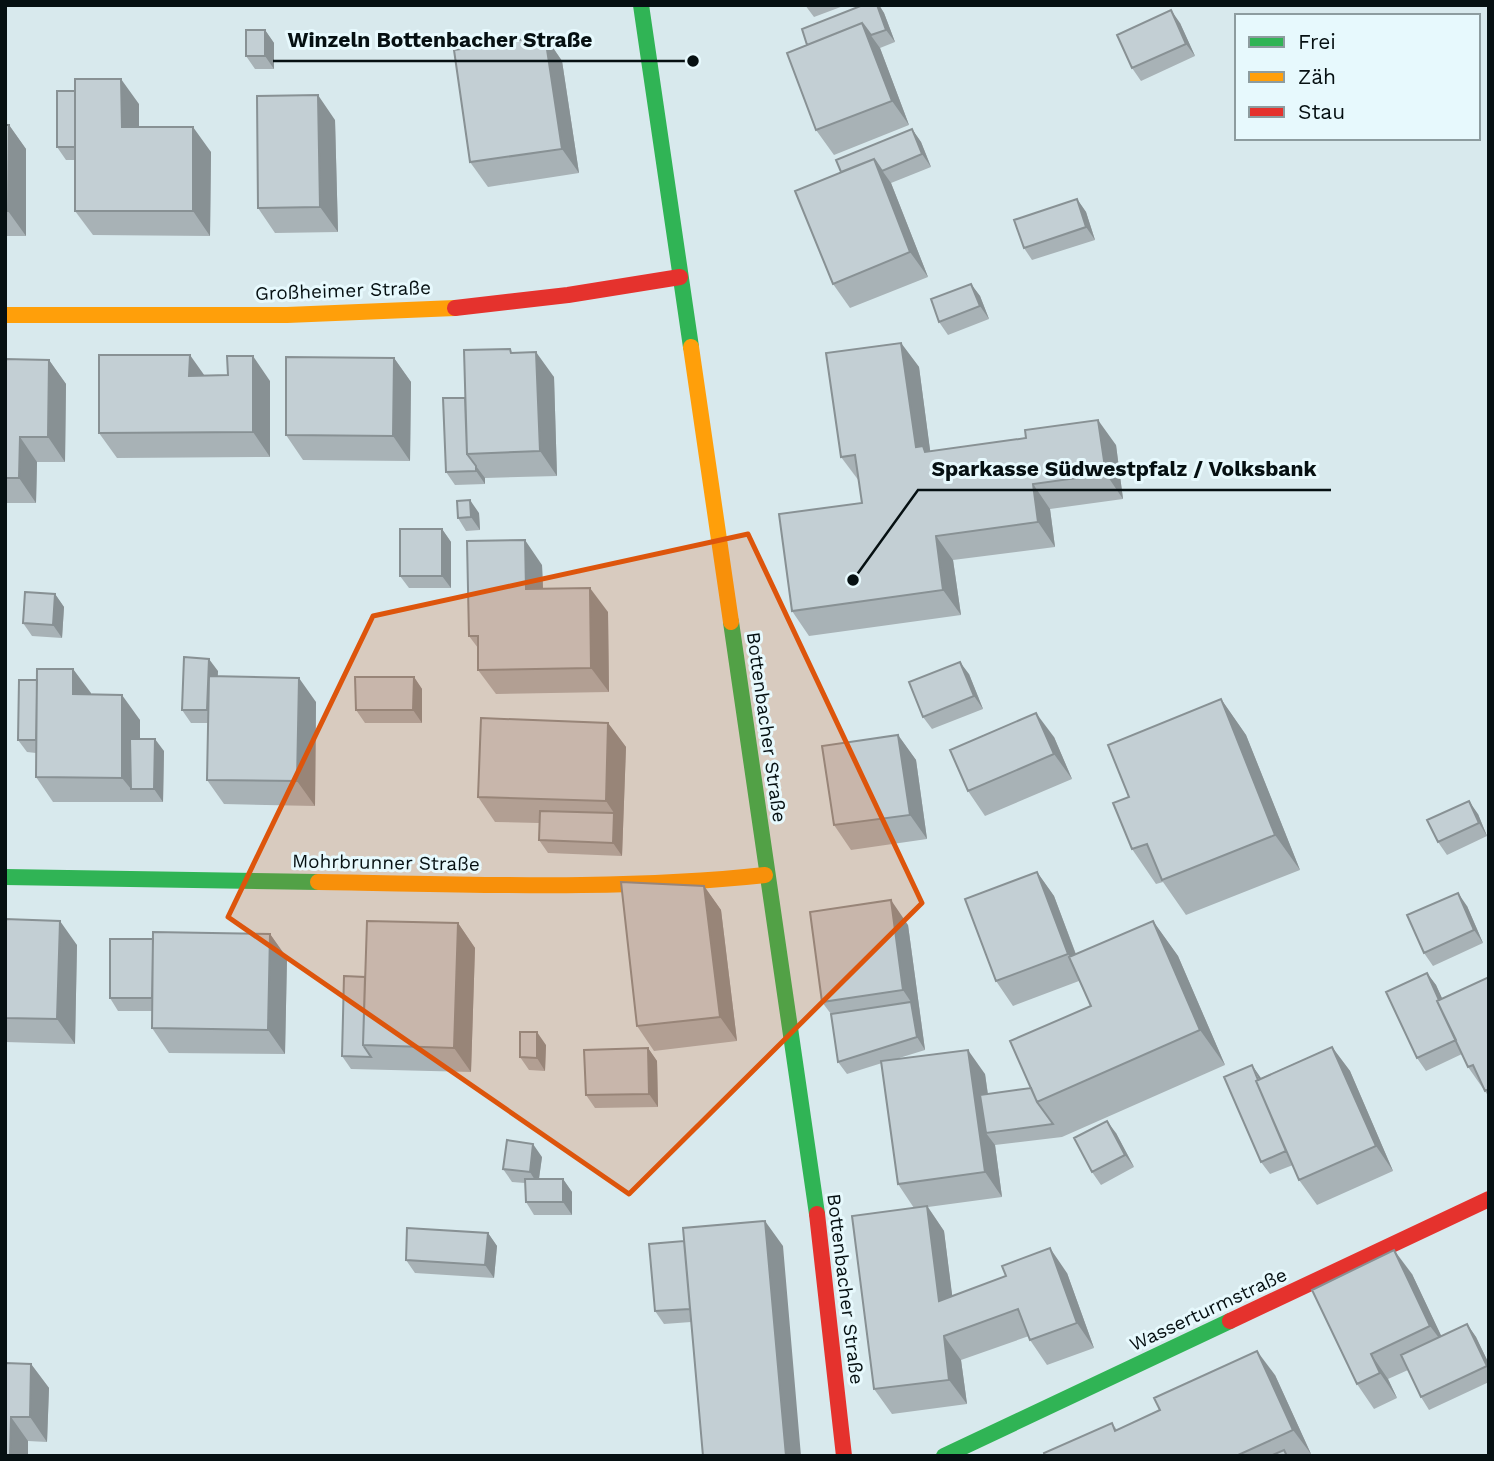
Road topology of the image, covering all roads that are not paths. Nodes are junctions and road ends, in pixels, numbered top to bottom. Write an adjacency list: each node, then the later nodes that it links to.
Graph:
1 (640, 5): 2 (street, Bottenbacher Straße)
2 (680, 276): 3 (street, Großheimer Straße); 4 (street, Bottenbacher Straße)
3 (5, 315)
4 (765, 875): 5 (street, Mohrbrunner Straße); 7 (street, Bottenbacher Straße)
5 (5, 877)
6 (1489, 1199): 8 (street, Wasserturmstraße)
7 (844, 1456)
8 (944, 1456)

